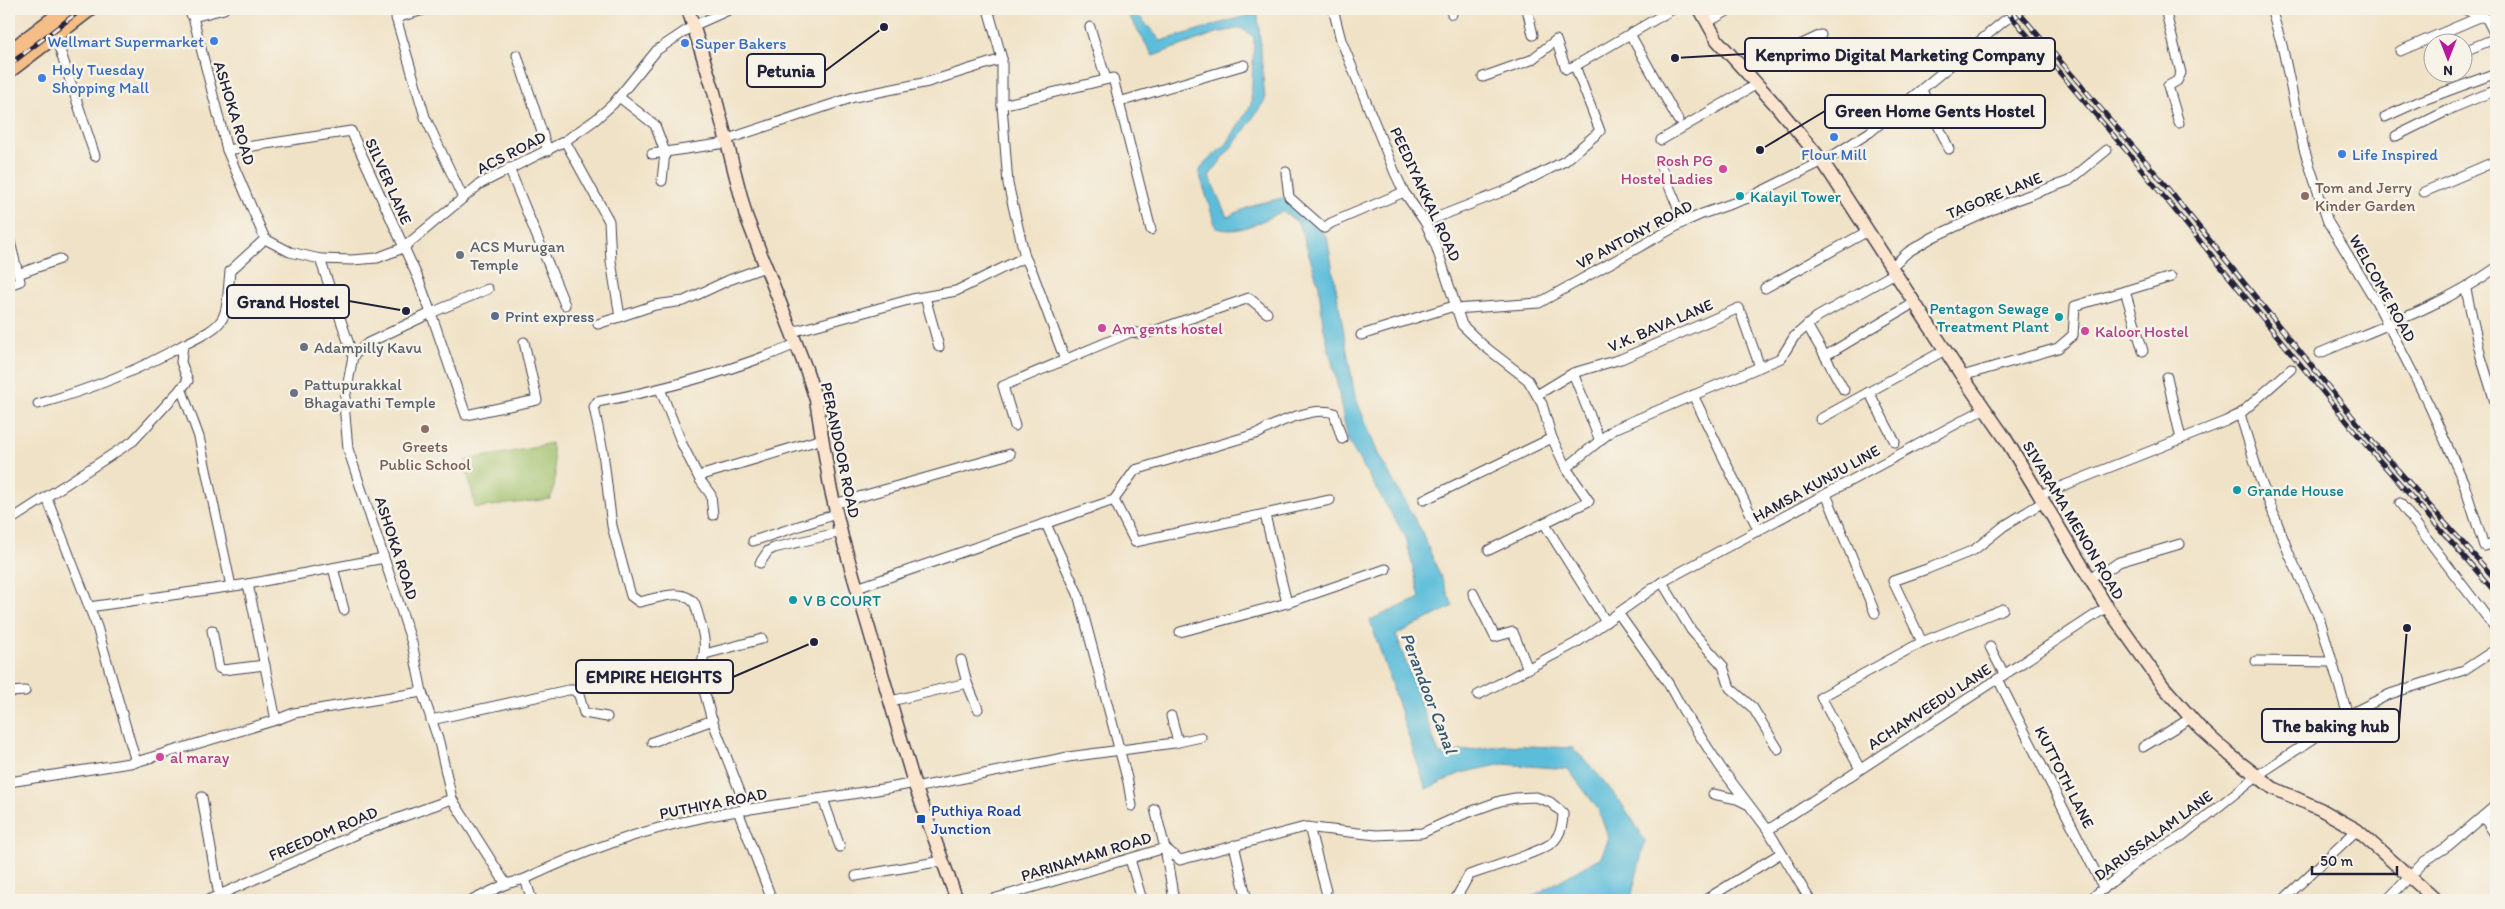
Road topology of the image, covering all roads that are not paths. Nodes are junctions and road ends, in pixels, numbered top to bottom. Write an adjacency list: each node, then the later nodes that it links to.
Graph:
1 (67, 9): 30 (main road)
2 (89, 9): 24 (main road)
3 (188, 9): 19 (street, ASHOKA ROAD)
4 (224, 9): 19 (street)
5 (427, 9): 68 (street)
6 (688, 9): 21 (street, PERANDOOR ROAD)
7 (732, 9): 21 (street, ACS ROAD)
8 (988, 9): 32 (street)
9 (1333, 9): 66 (street, PEEDIYAKKAL ROAD)
10 (1526, 9): 25 (street)
11 (1673, 9): 23 (street)
12 (1700, 9): 20 (street, SIVARAMA MENON ROAD)
13 (1731, 9): 20 (street)
14 (2022, 9): 41 (street, VP ANTONY ROAD)
15 (2165, 9): 48 (street)
16 (2271, 9): 98 (street, WELCOME ROAD)
17 (2464, 9): 18 (street)
18 (2482, 16): 27 (street); 29 (street)
19 (192, 17): 54 (street, ASHOKA ROAD)
20 (1708, 22): 36 (street, SIVARAMA MENON ROAD)
21 (693, 26): 43 (street, ACS ROAD); 52 (street, PERANDOOR ROAD)
22 (1090, 26): 39 (street)
23 (1630, 34): 34 (street); 47 (street)
24 (55, 35): 35 (main road); 59 (street)
25 (1533, 35)
26 (1820, 35): 36 (street)
27 (2496, 38): 28 (street)
28 (2472, 48)
29 (2400, 51)
30 (9, 53)
31 (518, 55): 55 (street)
32 (1002, 59): 45 (street); 52 (street)
33 (1244, 65): 44 (street)
34 (1575, 66): 38 (street); 69 (street)
35 (9, 70)
36 (1745, 71): 40 (street, SIVARAMA MENON ROAD)
37 (2496, 73): 46 (street)
38 (1484, 78)
39 (1106, 79): 44 (street); 45 (street)
40 (1757, 84): 50 (street); 62 (street, SIVARAMA MENON ROAD)
41 (1922, 90): 53 (street); 62 (street, VP ANTONY ROAD)
42 (2496, 90): 49 (street)
43 (619, 97): 51 (street, ACS ROAD); 57 (street)
44 (1119, 102): 71 (street)
45 (1002, 105): 76 (street)
46 (2386, 118)
47 (1678, 120)
48 (2179, 124)
49 (2396, 136)
50 (1662, 140)
51 (566, 141): 55 (street, ACS ROAD); 95 (street)
52 (726, 142): 57 (street); 79 (street, PERANDOOR ROAD)
53 (1949, 149)
54 (227, 150): 74 (street, ASHOKA ROAD); 75 (street, SILVER LANE)
55 (548, 150): 63 (street, ACS ROAD)
56 (2107, 150): 81 (street, TAGORE LANE)
57 (665, 152): 58 (street); 65 (street)
58 (652, 154)
59 (96, 156)
60 (2496, 161): 67 (street)
61 (1659, 162): 70 (street)
62 (1823, 162): 70 (street, VP ANTONY ROAD); 72 (street, SIVARAMA MENON ROAD)
63 (509, 168): 68 (street, ACS ROAD); 91 (street)
64 (1286, 172): 66 (street)
65 (662, 181)
66 (1404, 192): 69 (street, PEEDIYAKKAL ROAD)
67 (2424, 192)
68 (462, 198): 75 (street, ACS ROAD)
69 (1425, 222): 92 (street, PEEDIYAKKAL ROAD)
70 (1684, 222): 92 (street, VP ANTONY ROAD)
71 (1152, 230)
72 (1868, 231): 81 (street, SIVARAMA MENON ROAD); 85 (street)
73 (9, 238): 82 (street)
74 (265, 239): 77 (street); 102 (street)
75 (403, 248): 77 (street, ACS ROAD); 93 (street)
76 (1025, 257): 89 (street); 109 (street)
77 (320, 258): 107 (street, ASHOKA ROAD)
78 (60, 259): 82 (street)
79 (765, 267): 95 (street); 100 (street, PERANDOOR ROAD)
80 (2496, 268): 87 (street)
81 (1893, 270): 90 (street, SIVARAMA MENON ROAD); 97 (street)
82 (19, 277): 84 (street)
83 (2171, 277): 88 (street)
84 (9, 285)
85 (1765, 288)
86 (488, 289): 93 (street)
87 (2466, 290): 98 (street); 122 (street)
88 (2125, 291): 105 (street); 113 (street)
89 (925, 297): 100 (street); 103 (street)
90 (1914, 303): 104 (street, SIVARAMA MENON ROAD); 108 (street)
91 (565, 305)
92 (1454, 308): 99 (street, VP ANTONY ROAD); 119 (street, PEEDIYAKKAL ROAD)
93 (431, 313): 101 (street); 107 (street)
94 (1267, 313): 109 (street)
95 (620, 317): 96 (street)
96 (598, 324)
97 (1808, 325): 108 (street); 110 (street)
98 (2389, 326): 106 (street); 152 (street, WELCOME ROAD)
99 (1361, 335)
100 (794, 338): 116 (street); 128 (street, PERANDOOR ROAD)
101 (524, 342)
102 (183, 345): 115 (street); 121 (street)
103 (939, 347)
104 (1945, 350): 113 (street, SIVARAMA MENON ROAD); 118 (street)
105 (2143, 351)
106 (2320, 353)
107 (353, 356): 155 (street, ASHOKA ROAD)
108 (1825, 356): 117 (street)
109 (1065, 360): 126 (street)
110 (1760, 367): 112 (street, V.K. BAVA LANE); 120 (street)
111 (2291, 369): 124 (street)
112 (1573, 374): 119 (street, V.K. BAVA LANE); 131 (street)
113 (1962, 376): 123 (street, SIVARAMA MENON ROAD)
114 (2167, 377): 130 (street)
115 (181, 388): 137 (street); 162 (street)
116 (660, 388): 135 (street); 180 (street)
117 (1844, 390)
118 (1868, 392): 125 (street); 132 (street)
119 (1537, 396): 127 (street, PEEDIYAKKAL ROAD)
120 (1693, 396): 131 (street); 150 (street)
121 (38, 404)
122 (2496, 405)
123 (1984, 409): 136 (street, HAMSA KUNJU LINE); 138 (street, SIVARAMA MENON ROAD)
124 (2240, 414): 130 (street); 183 (street)
125 (1820, 419)
126 (1015, 426)
127 (1552, 438): 134 (street, PEEDIYAKKAL ROAD); 141 (street)
128 (822, 439): 135 (street); 143 (street, PERANDOOR ROAD)
129 (1342, 439): 139 (street)
130 (2181, 439): 138 (street)
131 (1600, 441): 134 (street)
132 (1895, 442)
133 (1010, 454): 143 (street)
134 (1566, 468): 147 (street, PEEDIYAKKAL ROAD)
135 (699, 476): 144 (street)
136 (1826, 494): 150 (street, HAMSA KUNJU LINE); 171 (street)
137 (47, 498): 146 (street); 166 (street)
138 (2041, 498): 159 (street, SIVARAMA MENON ROAD); 177 (street)
139 (1114, 500): 145 (street); 148 (street)
140 (1330, 500): 145 (street)
141 (1424, 500)
142 (2400, 504): 173 (street)
143 (835, 509): 149 (street, PERANDOOR ROAD); 151 (street)
144 (713, 515)
145 (1264, 515): 165 (street)
146 (9, 521)
147 (1544, 523): 154 (street); 172 (street)
148 (1046, 524): 163 (street); 206 (street)
149 (841, 532): 156 (street); 163 (street, PERANDOOR ROAD)
150 (1759, 532): 160 (street, HAMSA KUNJU LINE)
151 (753, 541)
152 (2496, 542)
153 (2180, 544): 159 (street)
154 (1490, 550)
155 (384, 558): 157 (street); 190 (street, ASHOKA ROAD)
156 (760, 563)
157 (333, 568): 161 (street); 169 (street)
158 (1386, 569): 165 (street)
159 (2089, 578): 167 (street, SIVARAMA MENON ROAD)
160 (1662, 582): 170 (street, HAMSA KUNJU LINE); 205 (street)
161 (248, 584): 162 (street); 184 (street)
162 (231, 586): 166 (street)
163 (857, 588): 192 (street, PERANDOOR ROAD)
164 (1473, 593): 185 (street)
165 (1287, 603): 175 (street)
166 (89, 607): 207 (street)
167 (2106, 607): 186 (street, ACHAMVEEDU LANE); 197 (street, SIVARAMA MENON ROAD)
168 (2003, 609): 177 (street)
169 (344, 610)
170 (1618, 613): 172 (street, HAMSA KUNJU LINE); 216 (street)
171 (1875, 613)
172 (1606, 622): 185 (street, HAMSA KUNJU LINE)
173 (2496, 629)
174 (212, 630): 184 (street)
175 (1180, 632)
176 (762, 639): 180 (street)
177 (1922, 642): 208 (street)
178 (1990, 647): 186 (street, KUTTOTH LANE)
179 (2496, 649): 195 (street, DARUSSALAM LANE)
180 (705, 654): 200 (street)
181 (961, 660): 187 (street)
182 (2256, 661): 183 (street)
183 (2331, 662): 195 (street)
184 (265, 665): 198 (street)
185 (1528, 669): 191 (street, HAMSA KUNJU LINE)
186 (2001, 676): 208 (street, ACHAMVEEDU LANE); 236 (street, KUTTOTH LANE)
187 (967, 682): 192 (street); 193 (street)
188 (25, 691): 189 (street)
189 (9, 692)
190 (422, 692): 198 (street); 199 (street, ASHOKA ROAD)
191 (1478, 695)
192 (891, 701): 211 (street, PERANDOOR ROAD)
193 (978, 709)
194 (1171, 716): 203 (street)
195 (2348, 716): 209 (street, DARUSSALAM LANE)
196 (607, 717): 199 (street)
197 (2191, 718): 204 (street); 209 (street, SIVARAMA MENON ROAD)
198 (276, 720): 207 (street)
199 (431, 720): 214 (street, ASHOKA ROAD)
200 (713, 720): 202 (street); 220 (street)
201 (1201, 737): 203 (street, PUTHIYA ROAD)
202 (652, 742)
203 (1178, 742): 206 (street, PUTHIYA ROAD)
204 (2143, 747)
205 (1778, 749)
206 (1120, 751): 211 (street, PUTHIYA ROAD); 218 (street)
207 (136, 762): 210 (street)
208 (1860, 769): 223 (street, ACHAMVEEDU LANE)
209 (2258, 775): 224 (street, SIVARAMA MENON ROAD); 236 (street, DARUSSALAM LANE)
210 (9, 782)
211 (914, 786): 215 (street, PUTHIYA ROAD); 231 (street, PERANDOOR ROAD)
212 (1713, 794): 216 (street)
213 (202, 797): 238 (street)
214 (452, 799): 235 (street, ASHOKA ROAD); 238 (street, FREEDOM ROAD)
215 (823, 799): 220 (street, PUTHIYA ROAD); 227 (street)
216 (1749, 805): 223 (street)
217 (2496, 805): 221 (street)
218 (1132, 806)
219 (1155, 809): 228 (street)
220 (742, 810): 234 (street, PUTHIYA ROAD); 242 (street)
221 (2483, 816): 225 (street); 232 (street)
222 (1307, 827): 226 (street, PARINAMAM ROAD); 237 (street); 248 (street)
223 (1768, 830): 229 (street)
224 (2357, 830): 232 (street, SIVARAMA MENON ROAD); 252 (street)
225 (2496, 836)
226 (1234, 845): 228 (street, PARINAMAM ROAD); 247 (street)
227 (840, 847)
228 (1165, 848): 230 (street, PARINAMAM ROAD); 246 (street)
229 (1781, 852): 249 (street); 250 (street)
230 (1130, 859): 244 (street, PARINAMAM ROAD); 245 (street)
231 (942, 861): 233 (street); 243 (street, PERANDOOR ROAD)
232 (2410, 875): 253 (street); 254 (street, SIVARAMA MENON ROAD)
233 (856, 876)
234 (525, 879): 235 (street); 241 (street)
235 (506, 884): 240 (street)
236 (2104, 889): 251 (street, DARUSSALAM LANE)
237 (1326, 891)
238 (219, 896): 239 (street, FREEDOM ROAD)
239 (208, 900)
240 (473, 900)
241 (532, 900)
242 (772, 900)
243 (957, 900)
244 (990, 900)
245 (1142, 900)
246 (1174, 900)
247 (1247, 900)
248 (1455, 900)
249 (1705, 900)
250 (1810, 900)
251 (2089, 900)
252 (2283, 900)
253 (2388, 900)
254 (2436, 900)

